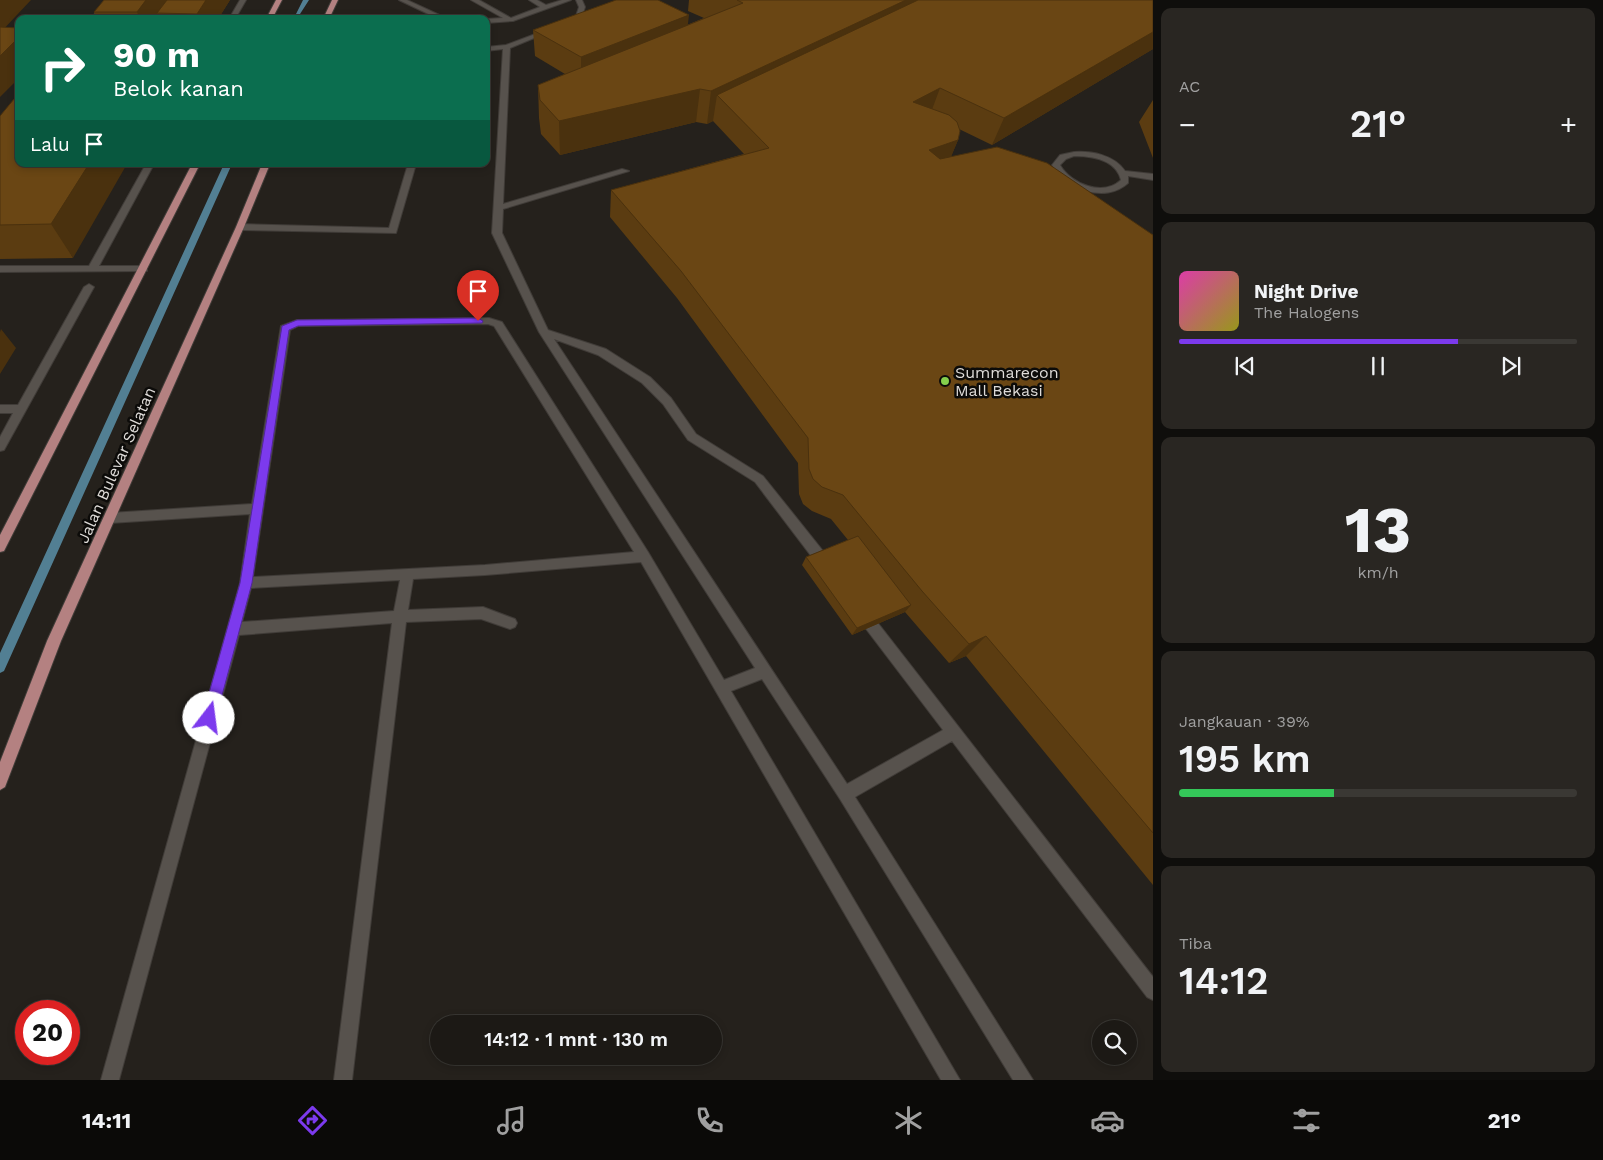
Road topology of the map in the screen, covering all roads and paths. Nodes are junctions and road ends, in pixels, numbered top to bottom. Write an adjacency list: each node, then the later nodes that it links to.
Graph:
1 (108, 0): 11 (lane)
2 (243, 0): 12 (lane)
3 (279, 0): 13 (main road)
4 (335, 0): 14 (main road)
5 (402, 0): 15 (lane)
6 (474, 0): 17 (lane)
7 (532, 0): 10 (lane)
8 (568, 0): 10 (lane)
9 (579, 0): 18 (lane)
10 (546, 8): 17 (lane)
11 (97, 15)
12 (234, 15)
13 (270, 15)
14 (328, 15)
15 (436, 15)
16 (586, 17): 18 (lane)
17 (511, 20): 19 (lane)
18 (578, 20): 20 (lane)
19 (490, 21)
20 (569, 23)
21 (551, 30): 22 (lane)
22 (507, 47): 23 (lane); 31 (lane)
23 (490, 49)
24 (148, 167): 35 (lane)
25 (195, 167): 34 (main road)
26 (265, 167): 32 (main road, Jalan Bulevar Selatan)
27 (411, 167): 32 (lane)
28 (625, 171): 31 (lane)
29 (1124, 173): 29 (lane); 30 (lane)
30 (1153, 177)
31 (498, 208): 37 (lane)
32 (240, 227): 42 (main road, Jalan Bulevar Selatan)
33 (0, 269): 35 (lane)
34 (144, 269): 35 (lane); 43 (main road)
35 (92, 270)
36 (89, 287): 39 (lane)
37 (544, 332): 46 (lane); 52 (lane)
38 (0, 408): 39 (lane)
39 (22, 409): 40 (lane)
40 (0, 446)
41 (258, 509): 42 (lane); 44 (lane); 47 (lane)
42 (110, 518): 55 (main road, Jalan Bulevar Selatan)
43 (0, 547)
44 (644, 556): 45 (lane); 53 (lane)
45 (407, 574): 47 (lane); 49 (lane)
46 (832, 574)
47 (246, 583): 51 (lane)
48 (856, 605): 54 (lane)
49 (400, 617): 50 (lane); 51 (lane); 59 (lane)
50 (510, 623)
51 (234, 629): 58 (lane)
52 (764, 671): 53 (lane); 56 (lane)
53 (722, 688): 60 (lane)
54 (953, 732): 56 (lane); 57 (lane)
55 (0, 782)
56 (845, 794): 61 (lane)
57 (1153, 992)
58 (110, 1080)
59 (343, 1080)
60 (950, 1080)
61 (1024, 1080)

